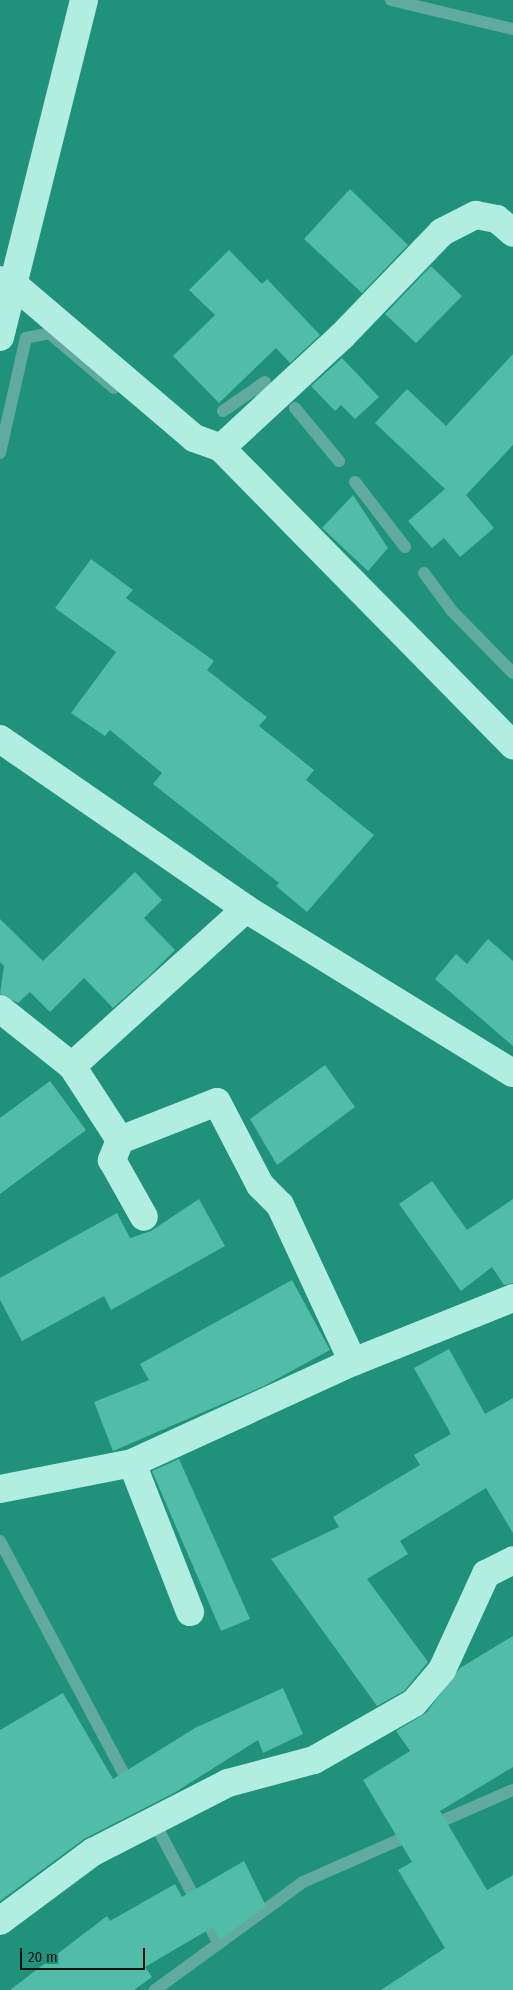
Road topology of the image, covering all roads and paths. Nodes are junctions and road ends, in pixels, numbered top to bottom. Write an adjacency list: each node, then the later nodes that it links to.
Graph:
1 (84, 0): 3 (street)
2 (508, 219): 5 (street)
3 (6, 282): 4 (street); 5 (street)
4 (0, 337)
5 (221, 448): 7 (street)
6 (0, 739): 8 (street)
7 (513, 745)
8 (246, 909): 10 (street); 11 (street)
9 (0, 1009): 10 (street)
10 (72, 1066): 12 (street)
11 (513, 1073)
12 (120, 1140): 13 (street); 15 (street)
13 (144, 1217)
14 (513, 1298): 15 (street)
15 (353, 1362): 16 (street)
16 (132, 1463): 17 (street); 19 (street)
17 (0, 1489)
18 (513, 1560): 20 (street)
19 (190, 1612)
20 (0, 1922)

